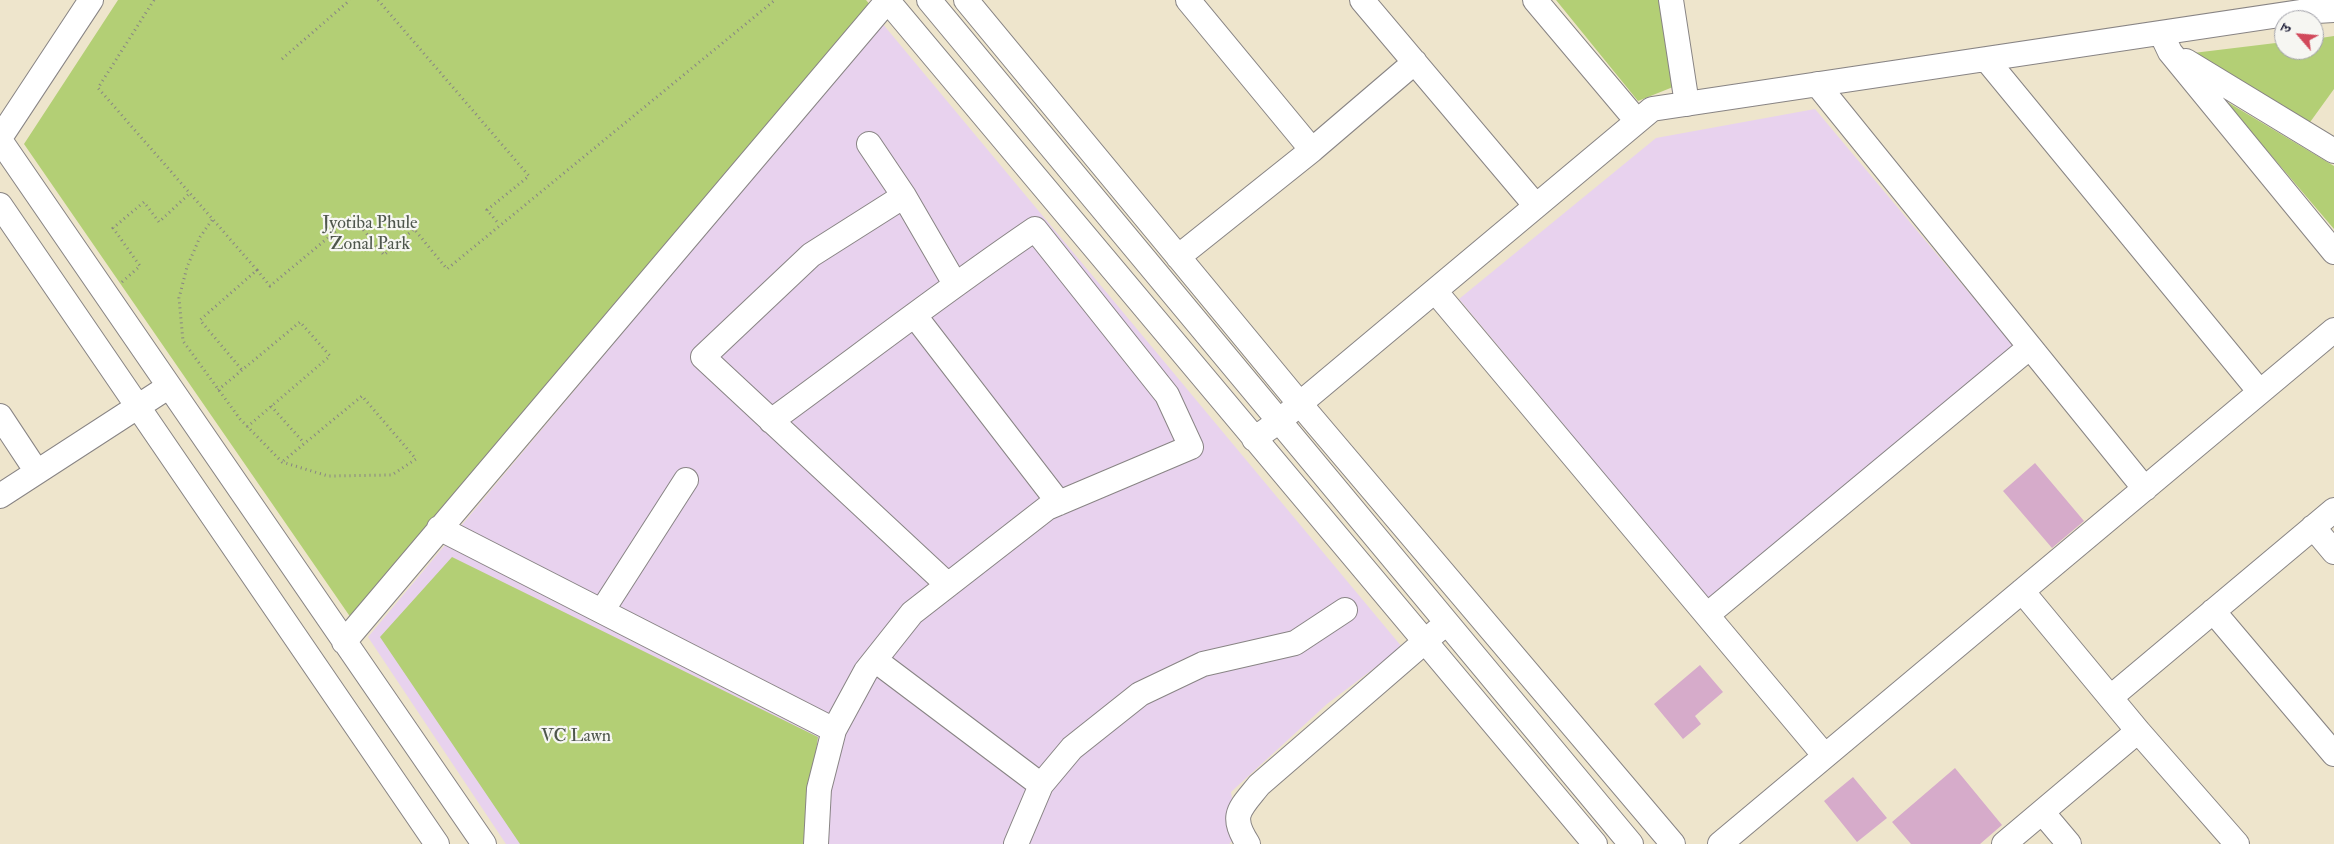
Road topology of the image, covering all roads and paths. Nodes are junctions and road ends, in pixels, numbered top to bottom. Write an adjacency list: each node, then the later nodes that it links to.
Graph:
1 (91, 0): 21 (street)
2 (154, 0): 25 (path)
3 (350, 0): 15 (path)
4 (378, 0): 30 (path)
5 (775, 0): 30 (path)
6 (888, 0): 51 (street); 61 (street)
7 (929, 0): 49 (street)
8 (966, 0): 32 (street)
9 (1188, 0): 23 (street)
10 (1362, 0): 17 (street)
11 (1535, 0): 20 (street)
12 (1671, 0): 19 (street)
13 (2330, 7): 14 (street)
14 (2165, 42): 16 (street); 24 (street); 31 (street)
15 (282, 58)
16 (1986, 59): 18 (street); 43 (street)
17 (1415, 62): 23 (street); 27 (street)
18 (1817, 84): 19 (street); 39 (street)
19 (1687, 104): 20 (street)
20 (1638, 121): 27 (street)
21 (0, 139): 36 (street)
22 (870, 144): 26 (street)
23 (1312, 150): 32 (street)
24 (2334, 151)
25 (188, 194): 29 (path); 36 (path)
26 (904, 196): 34 (street); 48 (street)
27 (1536, 206): 35 (street)
28 (2, 211): 46 (street)
29 (212, 220): 33 (path); 42 (path)
30 (499, 224): 33 (path)
31 (2334, 252)
32 (1178, 257): 44 (street)
33 (257, 270): 40 (path)
34 (955, 284): 37 (street); 58 (street)
35 (1435, 291): 44 (street); 68 (street)
36 (105, 294): 41 (street)
37 (915, 316): 48 (street); 58 (street)
38 (2334, 330): 43 (street)
39 (2030, 347): 56 (street); 68 (street)
40 (242, 370): 42 (path); 45 (path)
41 (168, 387): 46 (street); 69 (street)
42 (218, 390): 50 (path)
43 (2260, 392): 56 (street)
44 (1300, 404): 49 (street); 89 (street)
45 (270, 406): 50 (path); 52 (path)
46 (138, 407): 54 (street); 71 (street)
47 (0, 416): 54 (street)
48 (771, 421): 63 (street)
49 (1278, 422): 51 (street); 70 (street)
50 (247, 427): 53 (path)
51 (1254, 439): 73 (street)
52 (304, 443): 53 (path); 53 (path)
53 (282, 462)
54 (37, 472): 57 (street)
55 (686, 480): 66 (street)
56 (2145, 489): 64 (street)
57 (0, 496)
58 (1059, 503): 63 (street)
59 (2334, 510): 60 (street)
60 (2313, 527): 62 (street); 67 (street)
61 (439, 528): 66 (street); 72 (street)
62 (2334, 552)
63 (948, 585): 74 (street)
64 (2022, 591): 75 (street); 79 (street)
65 (1345, 610): 80 (street)
66 (602, 611): 76 (street)
67 (2213, 611): 75 (street); 78 (street)
68 (1707, 615): 79 (street)
69 (328, 619): 71 (street); 72 (street)
70 (1445, 623): 73 (street); 88 (street)
71 (295, 636): 82 (street)
72 (344, 642): 83 (street)
73 (1425, 643): 86 (street); 87 (street)
74 (875, 660): 76 (street); 80 (street)
75 (2110, 697): 77 (street)
76 (834, 730): 84 (street)
77 (2138, 730): 81 (street); 93 (street)
78 (2334, 754)
79 (1825, 756): 90 (street)
80 (1041, 785): 85 (street)
81 (2042, 812): 91 (street); 92 (street)
82 (437, 844)
83 (484, 844)
84 (816, 844)
85 (1016, 844)
86 (1248, 844)
87 (1595, 844)
88 (1631, 844)
89 (1673, 844)
90 (1720, 844)
91 (2004, 844)
92 (2069, 844)
93 (2237, 844)

